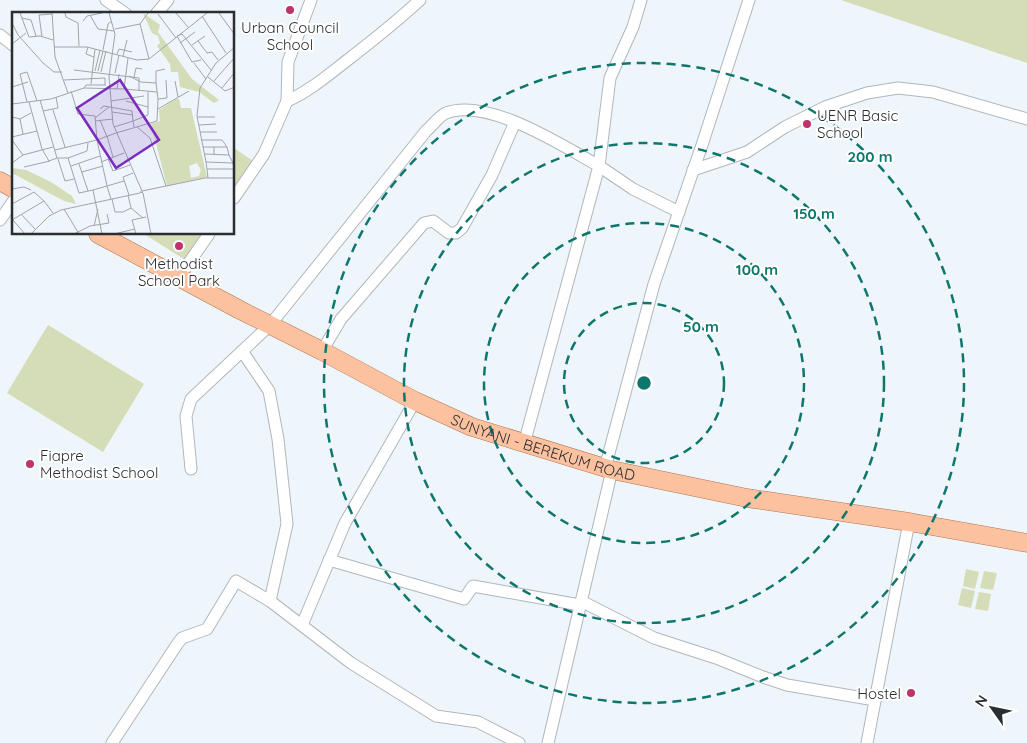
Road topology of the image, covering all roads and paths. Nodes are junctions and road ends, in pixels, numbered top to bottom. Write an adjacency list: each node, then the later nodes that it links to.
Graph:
1 (106, 0): 7 (street)
2 (168, 0): 8 (street)
3 (311, 0): 11 (street)
4 (420, 0): 11 (street)
5 (642, 0): 14 (street)
6 (749, 0): 15 (street)
7 (123, 12)
8 (158, 12)
9 (0, 35): 10 (street)
10 (12, 44)
11 (287, 101): 18 (street)
12 (1027, 119): 15 (street)
13 (515, 122): 14 (street); 25 (street); 26 (street)
14 (599, 166): 20 (street); 29 (street)
15 (693, 170): 20 (street)
16 (0, 181): 17 (main road)
17 (12, 188)
18 (235, 197)
19 (12, 203): 21 (street)
20 (679, 212): 31 (street)
21 (0, 220)
22 (100, 235): 24 (main road, SUNYANI - BEREKUM ROAD)
23 (208, 235): 24 (street)
24 (179, 277): 25 (main road, SUNYANI - BEREKUM ROAD)
25 (270, 325): 26 (main road, SUNYANI - BEREKUM ROAD); 27 (street)
26 (322, 350): 28 (main road, SUNYANI - BEREKUM ROAD)
27 (242, 351): 30 (street); 35 (street)
28 (415, 400): 29 (main road, SUNYANI - BEREKUM ROAD); 34 (street)
29 (524, 444): 31 (main road, SUNYANI - BEREKUM ROAD)
30 (191, 469)
31 (608, 469): 32 (main road, SUNYANI - BEREKUM ROAD); 36 (street)
32 (909, 522): 33 (main road, SUNYANI - BEREKUM ROAD); 38 (street)
33 (1027, 543)
34 (329, 560): 36 (street); 37 (street)
35 (270, 601): 37 (street); 39 (street)
36 (580, 603): 38 (street); 41 (street)
37 (302, 625): 40 (street)
38 (875, 700): 42 (street)
39 (112, 743)
40 (519, 743)
41 (548, 743)
42 (867, 743)

